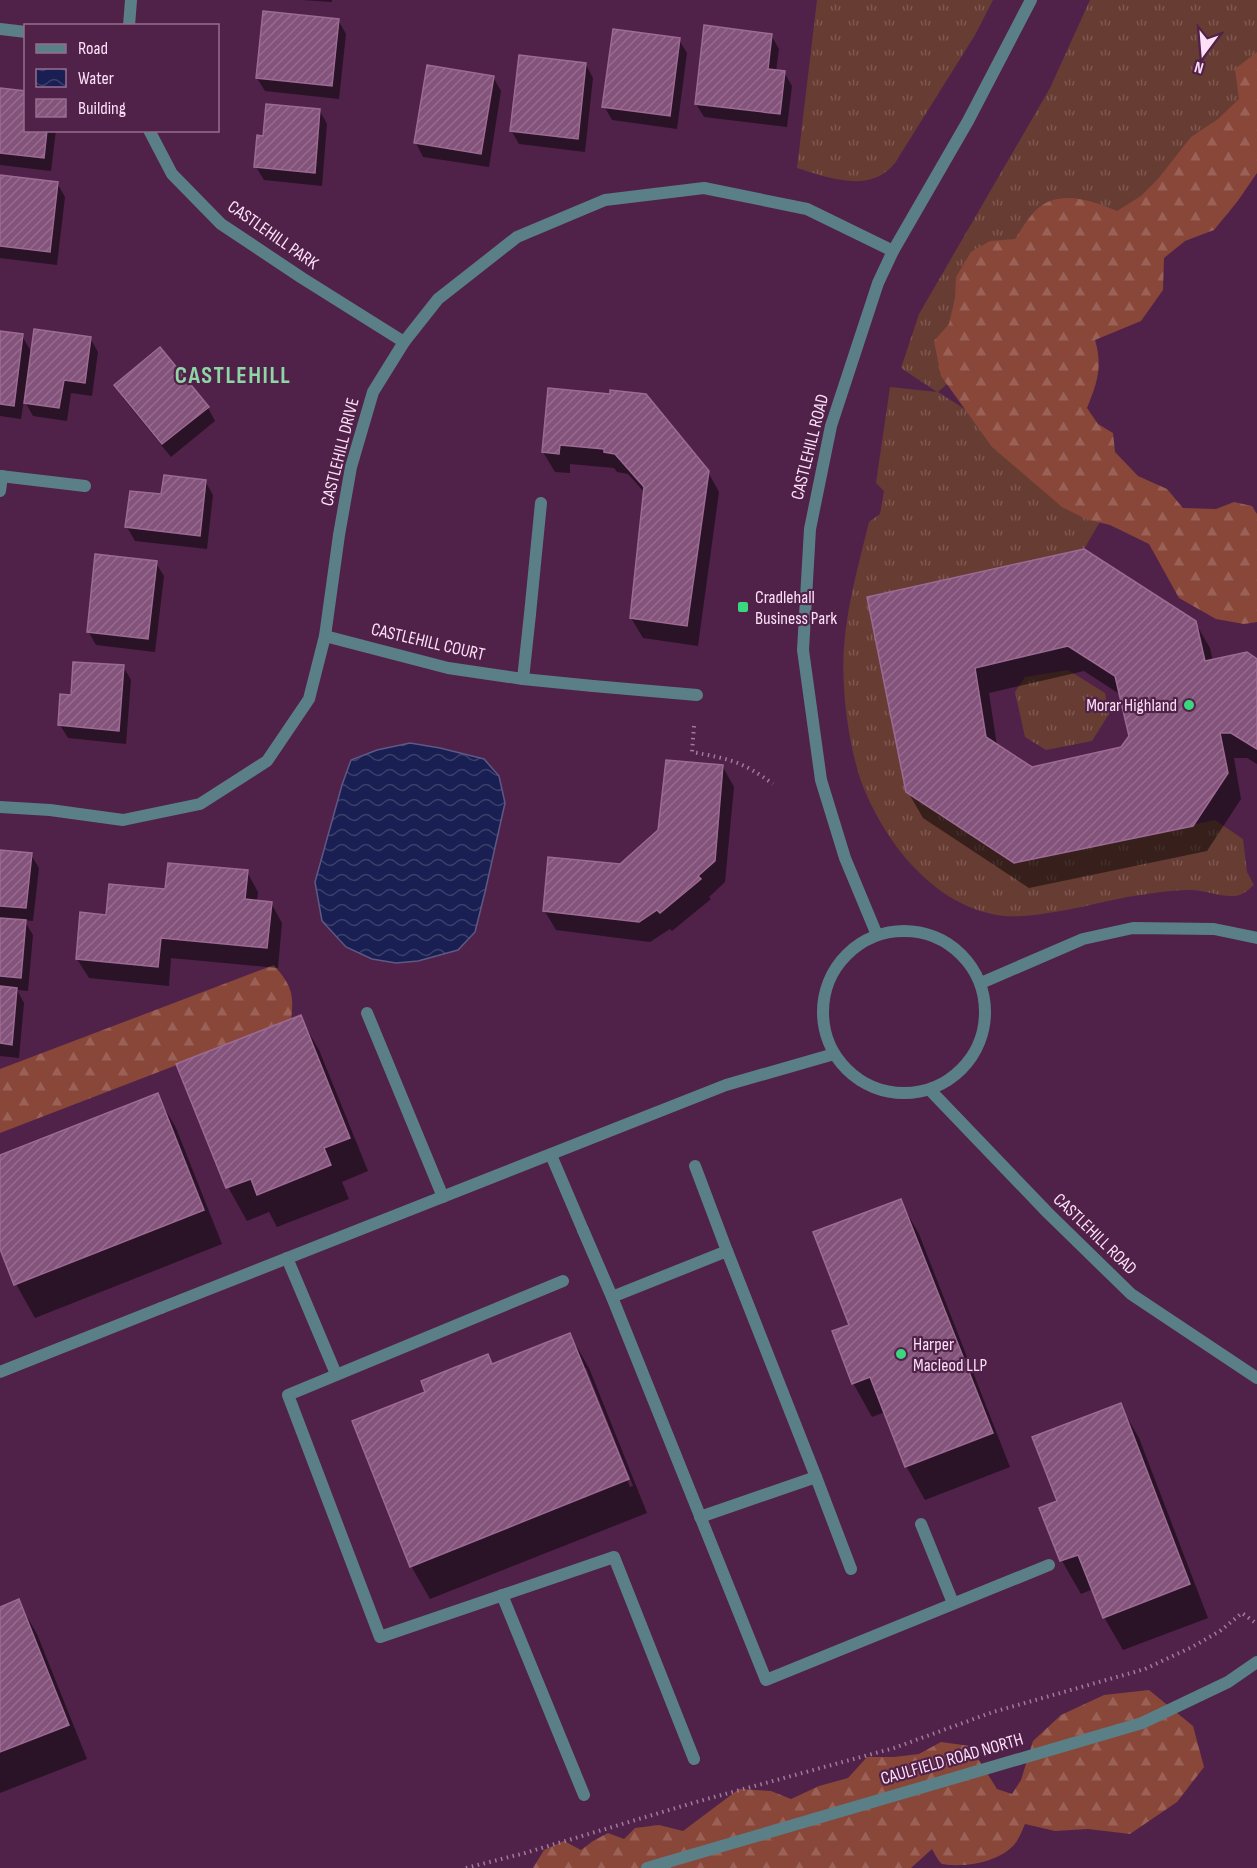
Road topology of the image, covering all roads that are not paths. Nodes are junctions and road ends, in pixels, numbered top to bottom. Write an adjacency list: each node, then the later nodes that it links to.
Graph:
1 (131, 0): 3 (street)
2 (1031, 0): 7 (street, CASTLEHILL ROAD)
3 (129, 24)
4 (0, 29): 5 (street)
5 (24, 32)
6 (150, 132): 8 (street, CASTLEHILL PARK)
7 (892, 251): 8 (street, CASTLEHILL DRIVE); 17 (street, CASTLEHILL ROAD)
8 (404, 342): 13 (street, CASTLEHILL DRIVE)
9 (1, 476): 10 (street); 11 (street)
10 (86, 486)
11 (0, 491)
12 (541, 503): 14 (street)
13 (325, 636): 14 (street, CASTLEHILL COURT); 16 (street, CASTLEHILL DRIVE)
14 (523, 679): 15 (street, CASTLEHILL COURT)
15 (697, 695)
16 (0, 807)
17 (877, 935): 19 (street); 21 (street)
18 (1257, 938): 19 (street)
19 (981, 983): 22 (street)
20 (368, 1012): 25 (street)
21 (834, 1054): 22 (street); 23 (street)
22 (930, 1090): 32 (street, CASTLEHILL ROAD)
23 (551, 1155): 25 (street); 29 (street)
24 (695, 1166): 26 (street)
25 (443, 1197): 27 (street)
26 (727, 1251): 29 (street); 33 (street)
27 (287, 1258): 30 (street); 31 (street)
28 (563, 1281): 31 (street)
29 (612, 1296): 34 (street)
30 (0, 1372)
31 (336, 1374): 38 (street)
32 (1257, 1378)
33 (816, 1477): 34 (street); 37 (street)
34 (700, 1517): 39 (street)
35 (921, 1524): 39 (street)
36 (1049, 1564): 39 (street)
37 (851, 1569)
38 (502, 1595): 41 (street); 42 (street)
39 (953, 1603)
40 (1257, 1662): 43 (street, CAULFIELD ROAD NORTH)
41 (694, 1759)
42 (584, 1795)
43 (647, 1868)

